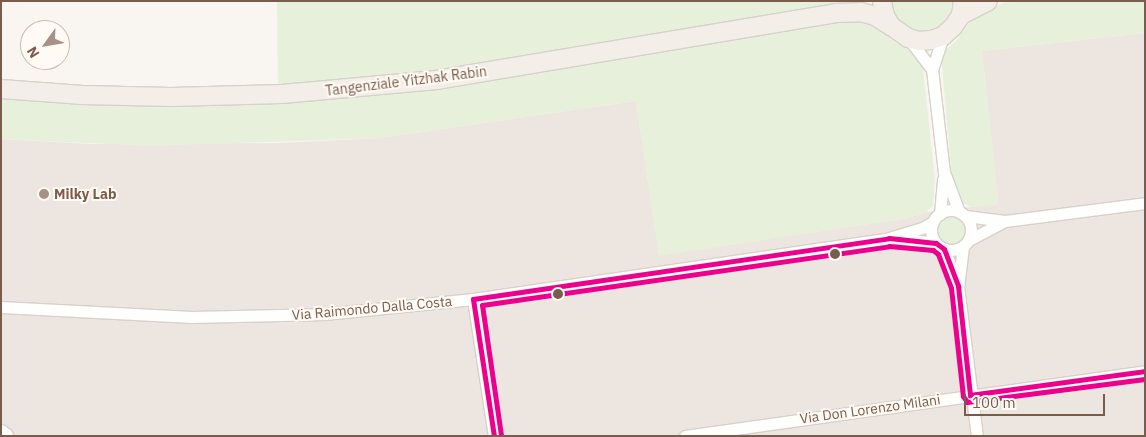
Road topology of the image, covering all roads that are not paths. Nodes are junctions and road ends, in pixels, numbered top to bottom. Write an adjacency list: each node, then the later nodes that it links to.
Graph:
1 (861, 1): 5 (main road, Tangenziale Yitzhak Rabin)
2 (882, 1): 6 (main road)
3 (988, 1): 4 (main road)
4 (962, 8): 7 (main road)
5 (837, 13): 6 (main road, Tangenziale Yitzhak Rabin); 10 (main road, Tangenziale Yitzhak Rabin)
6 (891, 26): 8 (main road, Tangenziale Yitzhak Rabin)
7 (943, 36): 8 (main road); 9 (street)
8 (908, 38): 9 (street)
9 (932, 69): 11 (street)
10 (1, 89)
11 (944, 172): 13 (street); 14 (street)
12 (1145, 203): 15 (street)
13 (962, 214): 14 (street); 15 (street); 17 (street)
14 (936, 218): 16 (street); 18 (street)
15 (1005, 221): 17 (street)
16 (890, 238): 18 (street); 20 (street, Via Raimondo Dalla Costa)
17 (966, 243): 18 (street); 19 (street)
18 (940, 246): 19 (street)
19 (958, 286): 23 (street)
20 (473, 299): 21 (street, Via Raimondo Dalla Costa); 26 (street)
21 (1, 307)
22 (1145, 371): 23 (street, Via Don Lorenzo Milani)
23 (970, 395): 27 (street, Via Don Lorenzo Milani); 28 (street)
24 (1, 433): 25 (main road)
25 (5, 436)
26 (494, 436)
27 (685, 436)
28 (977, 436)

